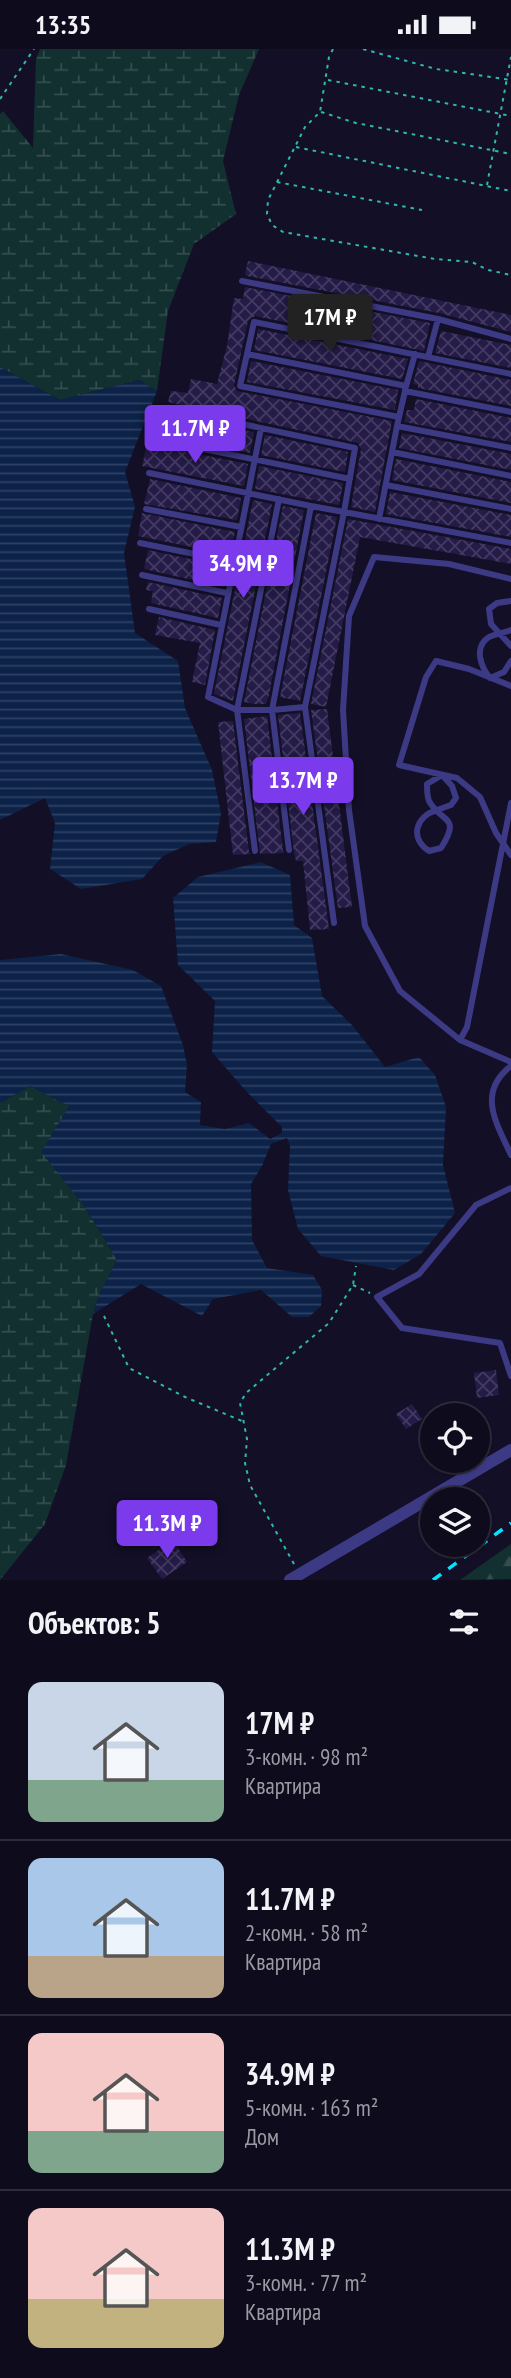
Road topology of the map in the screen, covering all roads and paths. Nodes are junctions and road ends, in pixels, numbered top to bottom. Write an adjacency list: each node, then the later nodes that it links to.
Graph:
1 (34, 49): 8 (path)
2 (333, 49): 6 (path)
3 (363, 49): 5 (path)
4 (511, 57): 5 (path)
5 (507, 79): 7 (path); 10 (path)
6 (327, 80): 9 (path); 10 (path)
7 (511, 80)
8 (0, 99)
9 (320, 112): 12 (path); 13 (path)
10 (501, 114): 11 (path); 13 (path)
11 (511, 116)
12 (295, 147): 15 (path); 16 (path)
13 (495, 151): 14 (path); 16 (path)
14 (511, 154)
15 (276, 182): 18 (path); 19 (path)
16 (487, 186): 17 (path)
17 (511, 191)
18 (422, 210)
19 (511, 275)
20 (243, 281): 21 (lane)
21 (438, 319): 22 (lane); 25 (lane)
22 (511, 339)
23 (247, 354): 24 (lane); 27 (lane); 30 (lane)
24 (415, 354): 25 (lane); 27 (lane)
25 (428, 357): 26 (lane)
26 (511, 374)
27 (406, 388): 29 (lane); 30 (lane)
28 (167, 408): 32 (lane)
29 (511, 412)
30 (399, 417): 31 (lane)
31 (397, 426): 34 (lane); 35 (lane)
32 (261, 428): 36 (lane); 39 (lane)
33 (155, 439): 36 (lane)
34 (511, 447)
35 (392, 451): 38 (lane); 40 (lane)
36 (255, 459): 39 (lane); 41 (lane)
37 (149, 473): 41 (lane)
38 (511, 476)
39 (350, 479): 46 (lane)
40 (386, 485): 45 (lane); 47 (lane)
41 (248, 493): 42 (lane); 48 (lane)
42 (279, 499): 43 (lane); 65 (lane)
43 (312, 506): 46 (lane); 66 (lane)
44 (146, 509): 48 (lane)
45 (511, 509)
46 (344, 512): 47 (lane); 64 (lane)
47 (379, 519): 50 (lane)
48 (241, 527): 51 (lane)
49 (140, 543): 51 (lane)
50 (511, 543)
51 (234, 562): 54 (lane)
52 (142, 575): 54 (lane)
53 (511, 579): 75 (lane)
54 (227, 593): 57 (lane)
55 (511, 601): 59 (lane)
56 (149, 609): 57 (lane)
57 (221, 625): 65 (lane)
58 (511, 630): 59 (lane)
59 (500, 634): 60 (lane); 62 (lane)
60 (511, 646)
61 (511, 661): 62 (lane)
62 (490, 678): 63 (lane); 67 (lane)
63 (511, 686)
64 (305, 707): 66 (lane); 74 (lane)
65 (237, 710): 66 (lane); 72 (lane)
66 (271, 710): 71 (lane)
67 (442, 775): 69 (lane); 69 (lane); 70 (lane)
68 (511, 803): 70 (lane)
69 (437, 810): 69 (lane)
70 (504, 845): 73 (lane); 75 (lane)
71 (289, 850)
72 (255, 851)
73 (511, 855)
74 (334, 923)
75 (460, 1040): 76 (lane)
76 (511, 1064): 77 (lane)
77 (511, 1154)
78 (511, 1188): 81 (lane)
79 (356, 1266): 80 (path)
80 (353, 1285): 81 (path); 84 (path)
81 (377, 1297): 83 (lane)
82 (104, 1316): 84 (path)
83 (511, 1376)
84 (243, 1422): 86 (path)
85 (511, 1450): 86 (street)
86 (295, 1577)

